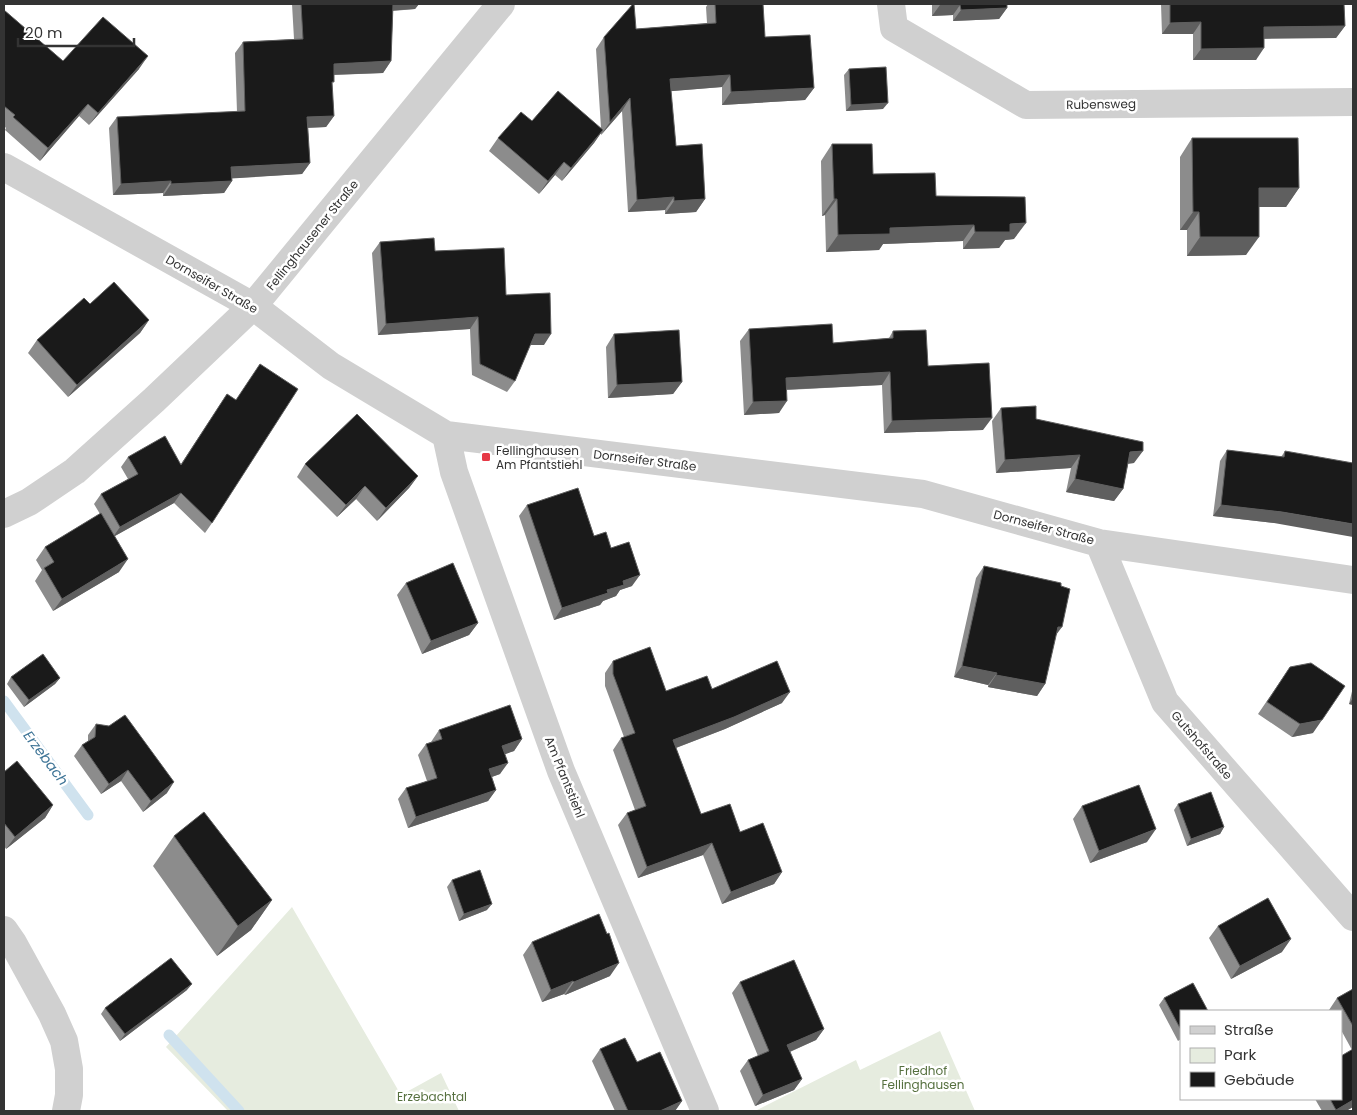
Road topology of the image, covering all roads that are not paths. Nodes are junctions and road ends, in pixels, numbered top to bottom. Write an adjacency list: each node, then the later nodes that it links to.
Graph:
1 (501, 4): 5 (street, Fellinghausener Straße)
2 (891, 4): 3 (street, Rubensweg)
3 (1353, 102)
4 (4, 167): 5 (street, Dornseifer Straße)
5 (254, 306): 6 (street, Dornseifer Straße); 7 (street, Fellinghausener Straße)
6 (446, 435): 8 (street, Dornseifer Straße); 13 (street, Am Pfantstiehl)
7 (4, 514)
8 (1099, 543): 9 (street, Dornseifer Straße); 10 (street, Gutshofstraße)
9 (1353, 580)
10 (1353, 917)
11 (4, 930): 12 (street)
12 (66, 1111)
13 (705, 1111)

